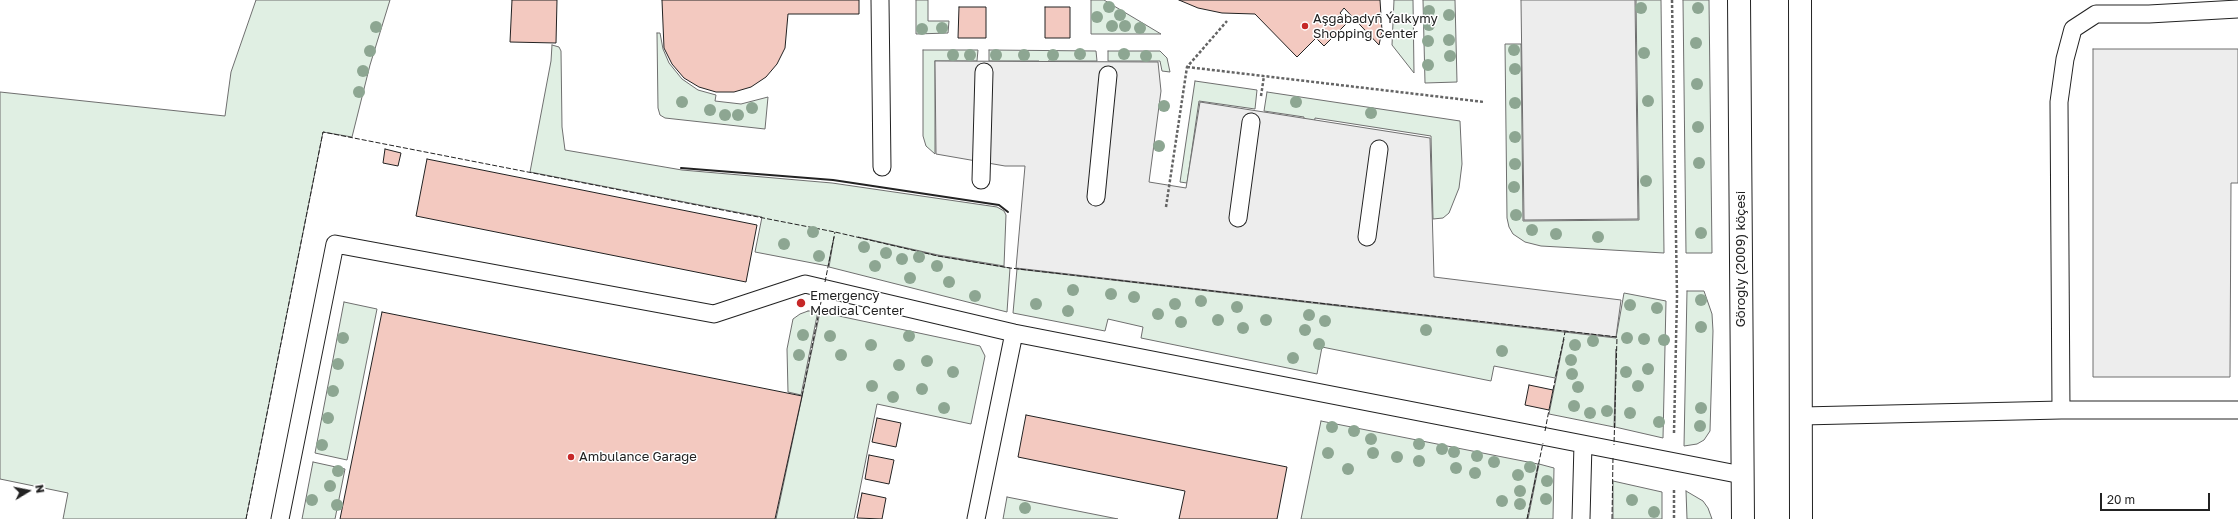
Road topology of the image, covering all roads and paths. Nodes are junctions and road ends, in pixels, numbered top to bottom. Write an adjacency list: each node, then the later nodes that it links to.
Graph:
1 (880, 0): 15 (lane)
2 (1672, 0): 26 (path)
3 (1739, 0): 27 (main road, Görogly (2009) köçesi)
4 (1800, 0): 24 (main road)
5 (2238, 8): 22 (lane)
6 (1227, 21): 7 (path)
7 (1187, 67): 10 (path); 18 (path)
8 (984, 72): 16 (lane)
9 (1108, 75): 17 (lane)
10 (1264, 76): 11 (path); 12 (path)
11 (1261, 98)
12 (1484, 102)
13 (1251, 122): 19 (lane)
14 (1379, 149): 20 (lane)
15 (882, 167)
16 (981, 180)
17 (1096, 197)
18 (1166, 207)
19 (1238, 218)
20 (1367, 237)
21 (1014, 333): 25 (lane); 28 (lane); 29 (lane)
22 (2061, 410): 23 (lane); 24 (lane)
23 (2238, 410)
24 (1802, 416): 33 (main road)
25 (1583, 444): 26 (lane); 30 (lane)
26 (1674, 463): 27 (lane); 31 (path)
27 (1742, 475): 32 (main road, Görogly (2009) köçesi)
28 (280, 519)
29 (976, 519)
30 (1581, 519)
31 (1674, 519)
32 (1743, 519)
33 (1801, 519)

